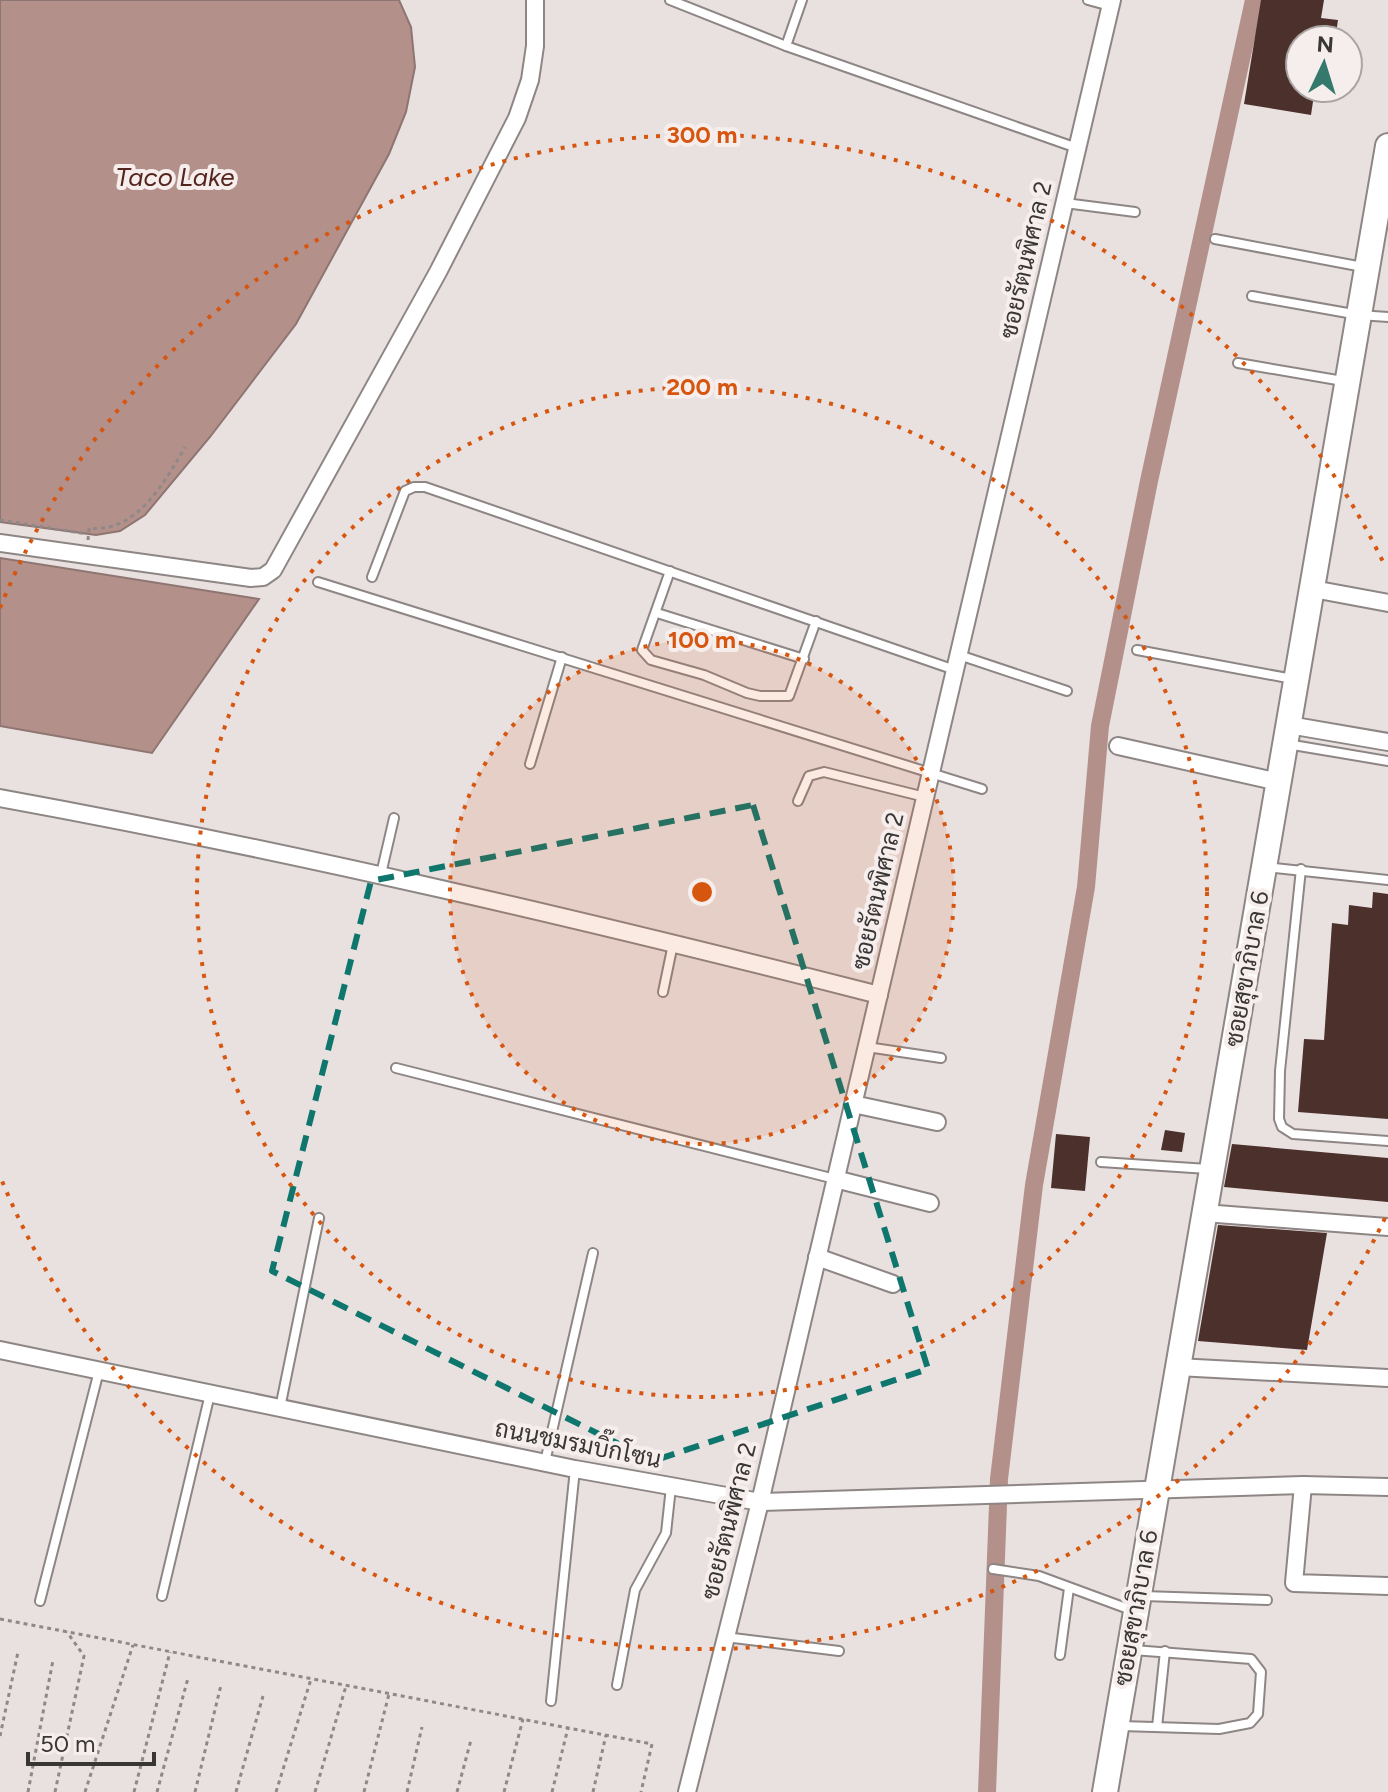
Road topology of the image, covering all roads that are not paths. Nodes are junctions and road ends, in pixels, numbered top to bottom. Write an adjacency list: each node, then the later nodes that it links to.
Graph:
1 (535, 0): 18 (street)
2 (670, 0): 6 (lane)
3 (802, 0): 6 (lane)
4 (1088, 0): 5 (lane)
5 (1111, 3): 8 (street, ซอยรัตนพิศาล 2)
6 (786, 46): 8 (lane)
7 (1388, 146): 12 (street, ซอยสุขาภิบาล 6)
8 (1077, 148): 9 (street, ซอยรัตนพิศาล 2)
9 (1064, 203): 10 (lane); 29 (street, ซอยรัตนพิศาล 2)
10 (1135, 212)
11 (1215, 239): 12 (lane)
12 (1367, 268): 14 (street, ซอยสุขาภิบาล 6)
13 (1252, 296): 14 (lane)
14 (1359, 315): 15 (lane); 17 (street, ซอยสุขาภิบาล 6)
15 (1388, 317)
16 (1238, 363): 17 (lane)
17 (1348, 382): 22 (street, ซอยสุขาภิบาล 6)
18 (0, 543)
19 (670, 571): 20 (lane); 24 (lane); 25 (lane)
20 (372, 577)
21 (318, 582): 27 (lane)
22 (1313, 589): 23 (street); 30 (street, ซอยสุขาภิบาล 6)
23 (1388, 603)
24 (657, 613): 28 (lane); 28 (lane)
25 (816, 621): 28 (lane); 29 (lane)
26 (1137, 650): 30 (lane)
27 (562, 657): 36 (lane); 37 (lane)
28 (804, 659)
29 (957, 662): 31 (lane); 37 (street, ซอยรัตนพิศาล 2)
30 (1297, 680): 32 (street, ซอยสุขาภิบาล 6)
31 (1067, 691)
32 (1288, 734): 33 (street); 35 (lane); 38 (street, ซอยสุขาภิบาล 6)
33 (1388, 742)
34 (1118, 746): 38 (street)
35 (1388, 761)
36 (530, 764)
37 (930, 775): 39 (lane); 40 (street, ซอยรัตนพิศาล 2)
38 (1279, 782): 44 (street, ซอยสุขาภิบาล 6)
39 (982, 789)
40 (925, 797): 42 (lane); 50 (street, ซอยรัตนพิศาล 2)
41 (0, 798): 46 (street)
42 (798, 801)
43 (394, 818): 46 (lane)
44 (1265, 866): 45 (lane); 58 (street, ซอยสุขาภิบาล 6)
45 (1301, 869): 47 (lane); 56 (lane)
46 (381, 874): 48 (street)
47 (1388, 880)
48 (673, 943): 49 (lane); 50 (street)
49 (663, 992)
50 (879, 995): 51 (street, ซอยรัตนพิศาล 2)
51 (867, 1047): 52 (lane); 54 (street, ซอยรัตนพิศาล 2)
52 (941, 1058)
53 (396, 1068): 59 (lane)
54 (853, 1104): 55 (street); 59 (street, ซอยรัตนพิศาล 2)
55 (937, 1122)
56 (1388, 1141)
57 (1101, 1162): 58 (lane)
58 (1212, 1170): 61 (street, ซอยสุขาภิบาล 6)
59 (835, 1179): 60 (street); 65 (street, ซอยรัตนพิศาล 2)
60 (930, 1203)
61 (1204, 1213): 63 (street); 68 (street, ซอยสุขาภิบาล 6)
62 (319, 1218): 72 (lane)
63 (1388, 1227)
64 (593, 1253): 73 (lane)
65 (817, 1257): 66 (street); 79 (street, ซอยรัตนพิศาล 2)
66 (893, 1284)
67 (0, 1350): 69 (street, ถนนชมรมบิ๊กโซน)
68 (1177, 1367): 70 (street); 78 (street, ซอยสุขาภิบาล 6)
69 (100, 1370): 71 (street, ถนนชมรมบิ๊กโซน); 85 (lane)
70 (1388, 1378)
71 (210, 1394): 72 (street, ถนนชมรมบิ๊กโซน); 83 (lane)
72 (280, 1408): 73 (street, ถนนชมรมบิ๊กโซน)
73 (545, 1462): 74 (street, ถนนชมรมบิ๊กโซน)
74 (575, 1469): 76 (street, ถนนชมรมบิ๊กโซน); 93 (lane)
75 (1303, 1485): 77 (street, ถนนชมรมบิ๊กโซน); 78 (street, ถนนชมรมบิ๊กโซน); 81 (street)
76 (671, 1487): 79 (street, ถนนชมรมบิ๊กโซน); 92 (lane)
77 (1388, 1487)
78 (1155, 1492): 79 (street, ถนนชมรมบิ๊กโซน); 86 (street, ซอยสุขาภิบาล 6)
79 (760, 1502): 87 (street, ซอยรัตนพิศาล 2)
80 (993, 1569): 82 (lane)
81 (1388, 1586)
82 (1069, 1588): 86 (lane); 91 (lane)
83 (162, 1596)
84 (1267, 1600): 86 (lane)
85 (40, 1601)
86 (1137, 1604): 88 (street, ซอยสุขาภิบาล 6)
87 (724, 1637): 89 (lane); 96 (street, ซอยรัตนพิศาล 2)
88 (1129, 1650): 90 (lane); 94 (street, ซอยสุขาภิบาล 6)
89 (839, 1651)
90 (1165, 1651): 95 (lane); 95 (lane)
91 (1060, 1655)
92 (617, 1685)
93 (551, 1701)
94 (1116, 1726): 95 (lane); 97 (street, ซอยสุขาภิบาล 6)
95 (1157, 1727)
96 (687, 1792)
97 (1105, 1792)

